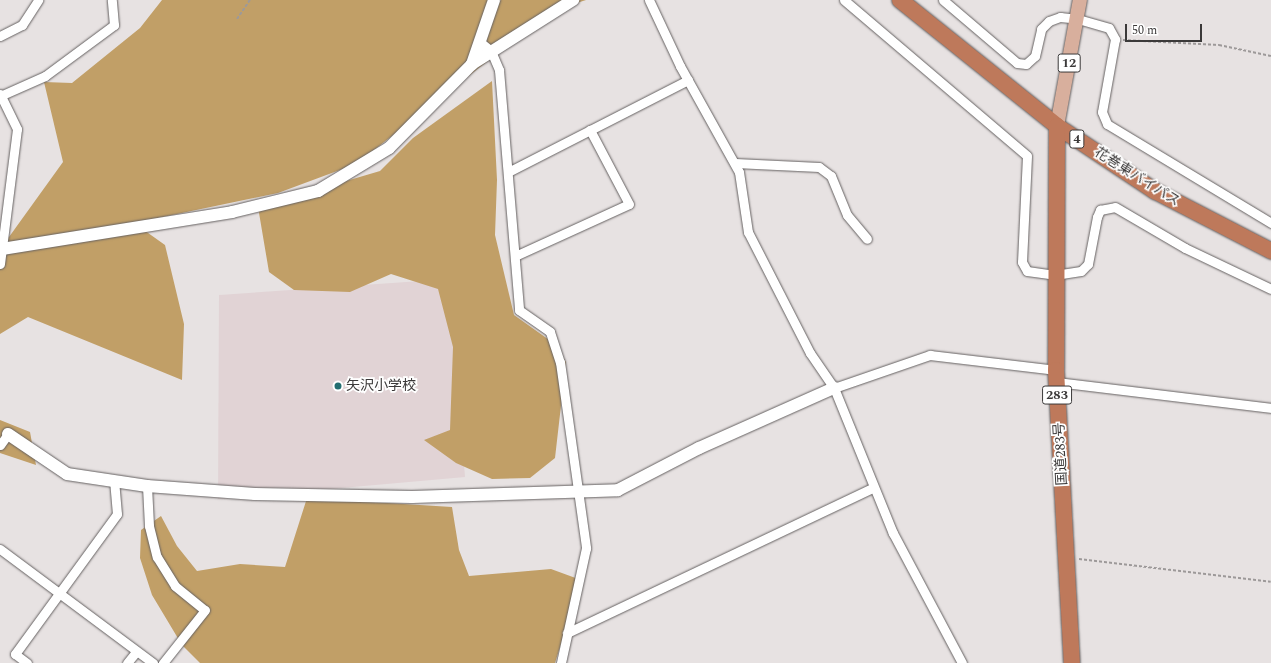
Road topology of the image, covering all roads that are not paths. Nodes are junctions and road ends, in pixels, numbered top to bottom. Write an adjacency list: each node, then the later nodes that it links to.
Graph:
1 (38, 0): 11 (street)
2 (112, 0): 16 (street)
3 (494, 0): 12 (street)
4 (574, 0): 13 (street)
5 (649, 0): 15 (street)
6 (844, 0): 27 (street)
7 (900, 0): 17 (highway, 花巻東バイパス / 4)
8 (943, 0): 10 (street)
9 (1080, 0): 10 (main road, 12)
10 (1078, 19): 17 (main road, 12); 21 (street)
11 (0, 36)
12 (480, 42): 13 (street); 14 (street)
13 (491, 51): 14 (street); 20 (street)
14 (472, 64): 23 (street)
15 (688, 80): 18 (street); 19 (street)
16 (0, 95): 23 (street)
17 (1057, 126): 24 (highway, 花巻東バイパス / 4); 27 (highway, 国道283号 / 283)
18 (590, 130): 20 (street); 25 (street)
19 (735, 164): 22 (street); 30 (street)
20 (510, 171): 25 (street)
21 (1271, 223)
22 (867, 239)
23 (1, 249): 26 (street)
24 (1271, 251)
25 (515, 256): 37 (street)
26 (0, 264)
27 (1055, 275): 28 (street); 29 (highway, 国道283号 / 283)
28 (1271, 289)
29 (1056, 376): 30 (street); 31 (street); 48 (highway, 国道283号 / 283)
30 (834, 388): 36 (street); 37 (street)
31 (1271, 408)
32 (8, 434): 33 (street); 34 (street)
33 (0, 445)
34 (114, 482): 35 (street); 39 (street)
35 (146, 486): 37 (street); 45 (street)
36 (872, 488): 40 (street); 47 (street)
37 (576, 492): 40 (street)
38 (0, 549): 39 (street)
39 (60, 592): 41 (street); 42 (street)
40 (567, 633): 46 (street)
41 (136, 652): 43 (street); 44 (street)
42 (27, 663)
43 (127, 663)
44 (153, 663)
45 (164, 663)
46 (561, 663)
47 (962, 663)
48 (1072, 663)

